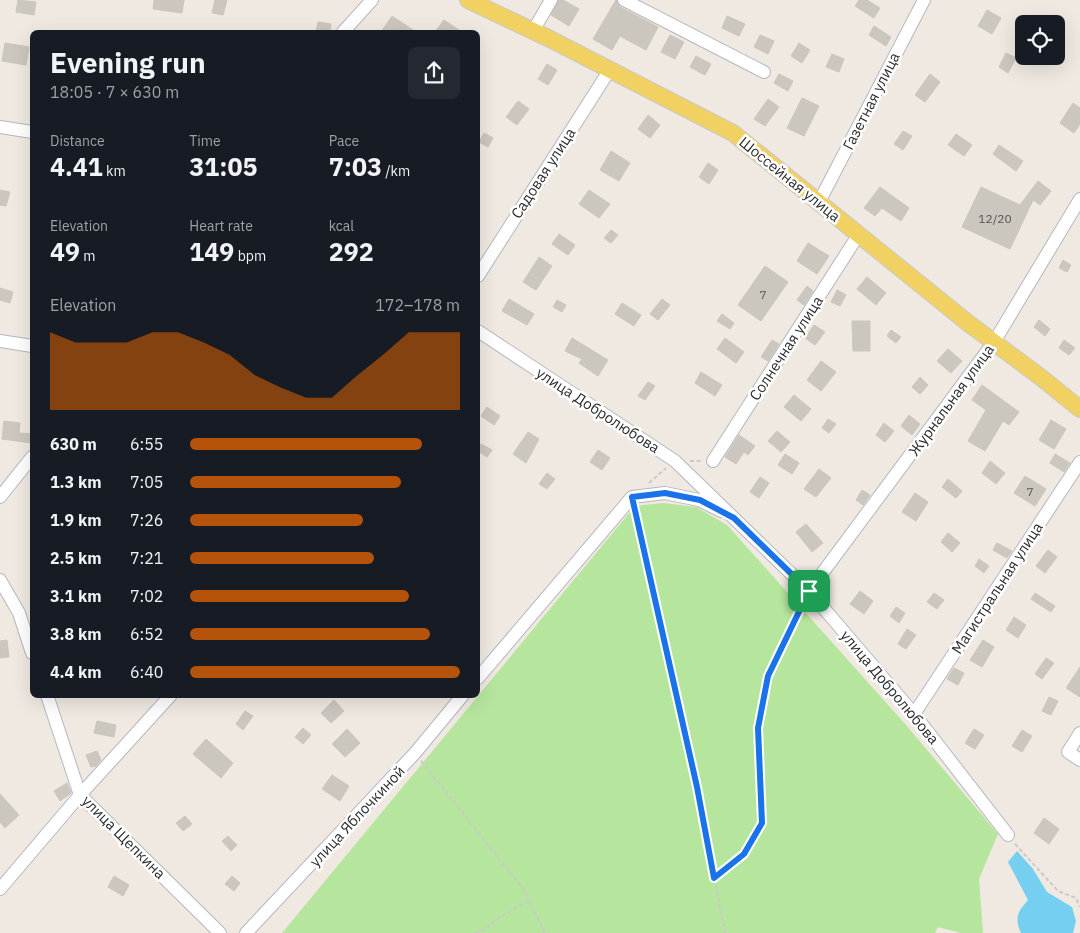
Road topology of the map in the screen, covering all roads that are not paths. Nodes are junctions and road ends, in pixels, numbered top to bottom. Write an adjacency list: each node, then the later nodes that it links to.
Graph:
1 (372, 0): 6 (street)
2 (468, 0): 7 (main road, Шоссейная улица)
3 (551, 0): 7 (street)
4 (624, 0): 9 (street)
5 (924, 0): 13 (street, Газетная улица)
6 (345, 30)
7 (533, 31): 8 (main road, Шоссейная улица)
8 (610, 71): 13 (main road, Шоссейная улица); 15 (street, Садовая улица)
9 (764, 72)
10 (0, 127): 11 (street)
11 (30, 132)
12 (1080, 199): 18 (street, Журнальная улица)
13 (819, 202): 14 (main road, Шоссейная улица)
14 (859, 234): 18 (main road, Шоссейная улица); 22 (street, Солнечная улица)
15 (480, 273)
16 (480, 337): 25 (street, улица Добролюбова)
17 (0, 340): 19 (street)
18 (994, 342): 20 (main road, Шоссейная улица); 27 (street, Журнальная улица)
19 (30, 346)
20 (1080, 409)
21 (30, 460): 24 (street)
22 (713, 461)
23 (1080, 462): 33 (street, Магистральная улица)
24 (0, 497)
25 (734, 518): 27 (street, улица Добролюбова); 29 (street)
26 (0, 580): 28 (street)
27 (809, 591): 33 (street, улица Добролюбова)
28 (30, 647)
29 (480, 676)
30 (48, 698): 36 (street, улица Щепкина)
31 (168, 698): 36 (street)
32 (461, 698): 40 (street, улица Яблочкиной)
33 (914, 714): 37 (street, улица Добролюбова)
34 (1080, 733): 35 (street)
35 (1080, 760)
36 (80, 795): 38 (street); 39 (street, улица Щепкина)
37 (1008, 835)
38 (0, 890)
39 (220, 933)
40 (246, 933)

